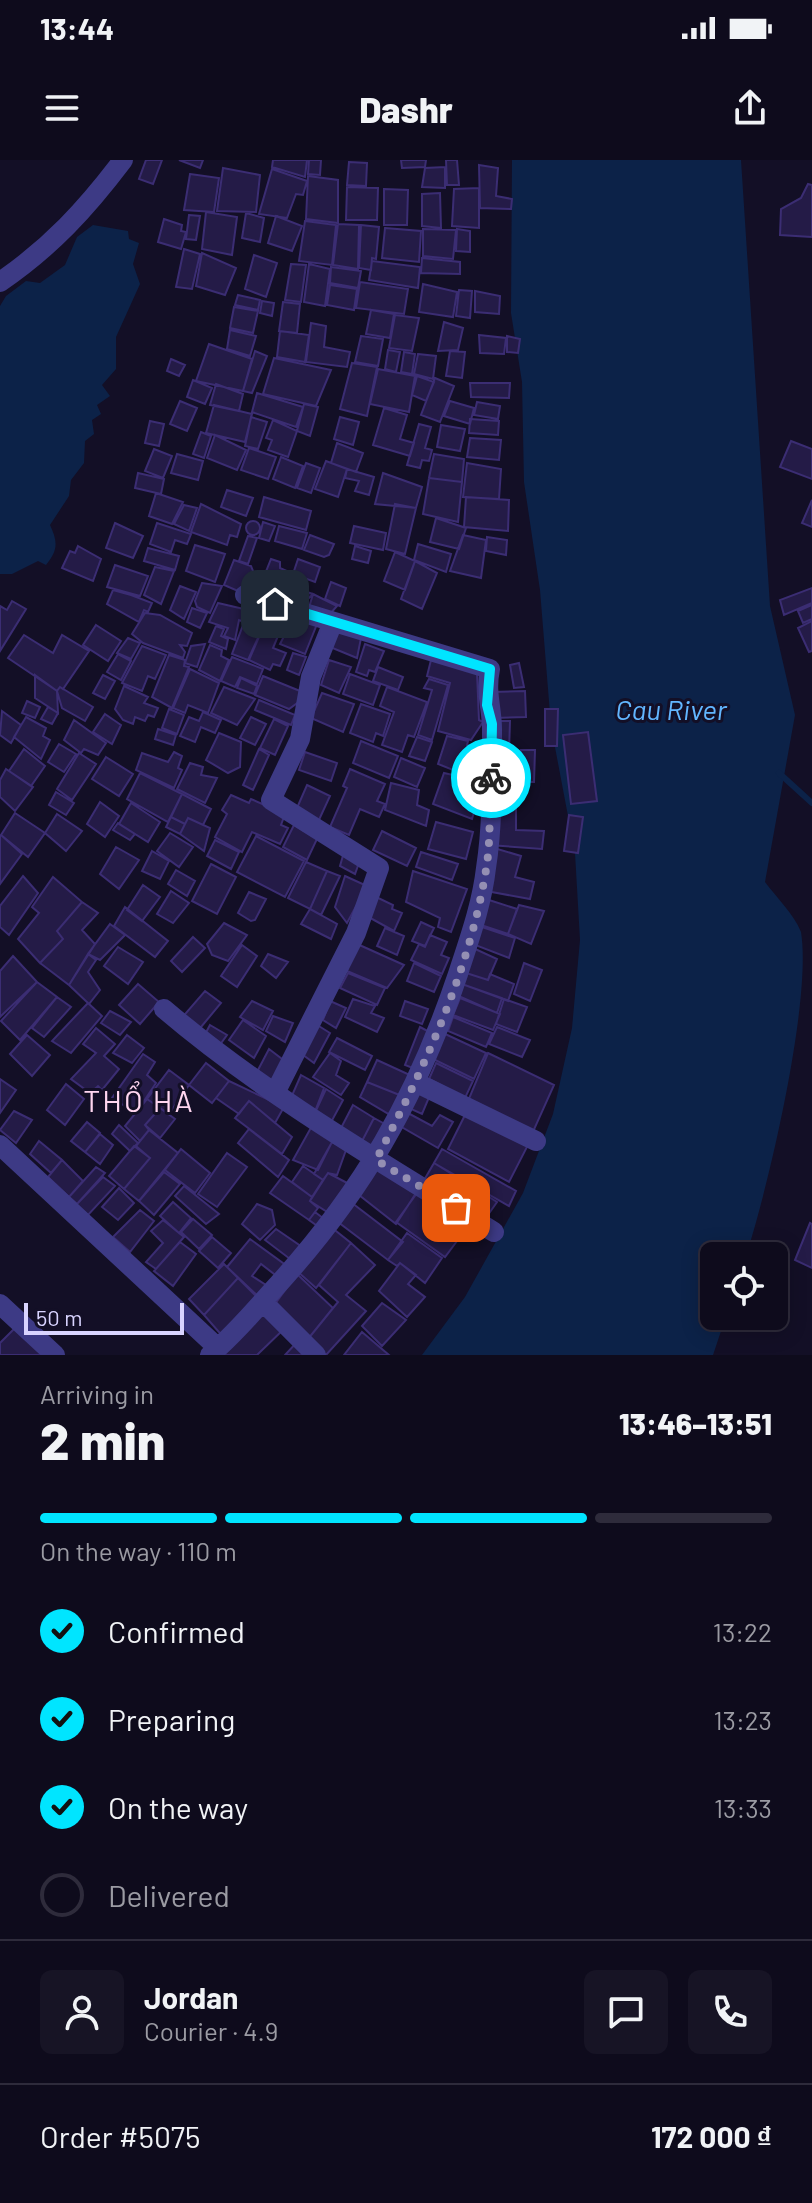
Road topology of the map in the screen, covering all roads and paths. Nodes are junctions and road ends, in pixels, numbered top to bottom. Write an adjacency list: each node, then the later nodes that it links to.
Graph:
1 (123, 160): 2 (street)
2 (0, 282)
3 (245, 595): 4 (street)
4 (333, 622): 6 (street); 7 (street)
5 (164, 1009): 7 (street)
6 (417, 1083): 8 (street); 10 (street)
7 (275, 1093): 10 (street)
8 (536, 1141)
9 (0, 1145): 14 (street)
10 (376, 1160): 11 (street); 12 (street)
11 (494, 1232)
12 (263, 1302): 14 (street); 16 (street)
13 (0, 1304): 15 (street)
14 (214, 1352)
15 (55, 1355)
16 (316, 1355)

